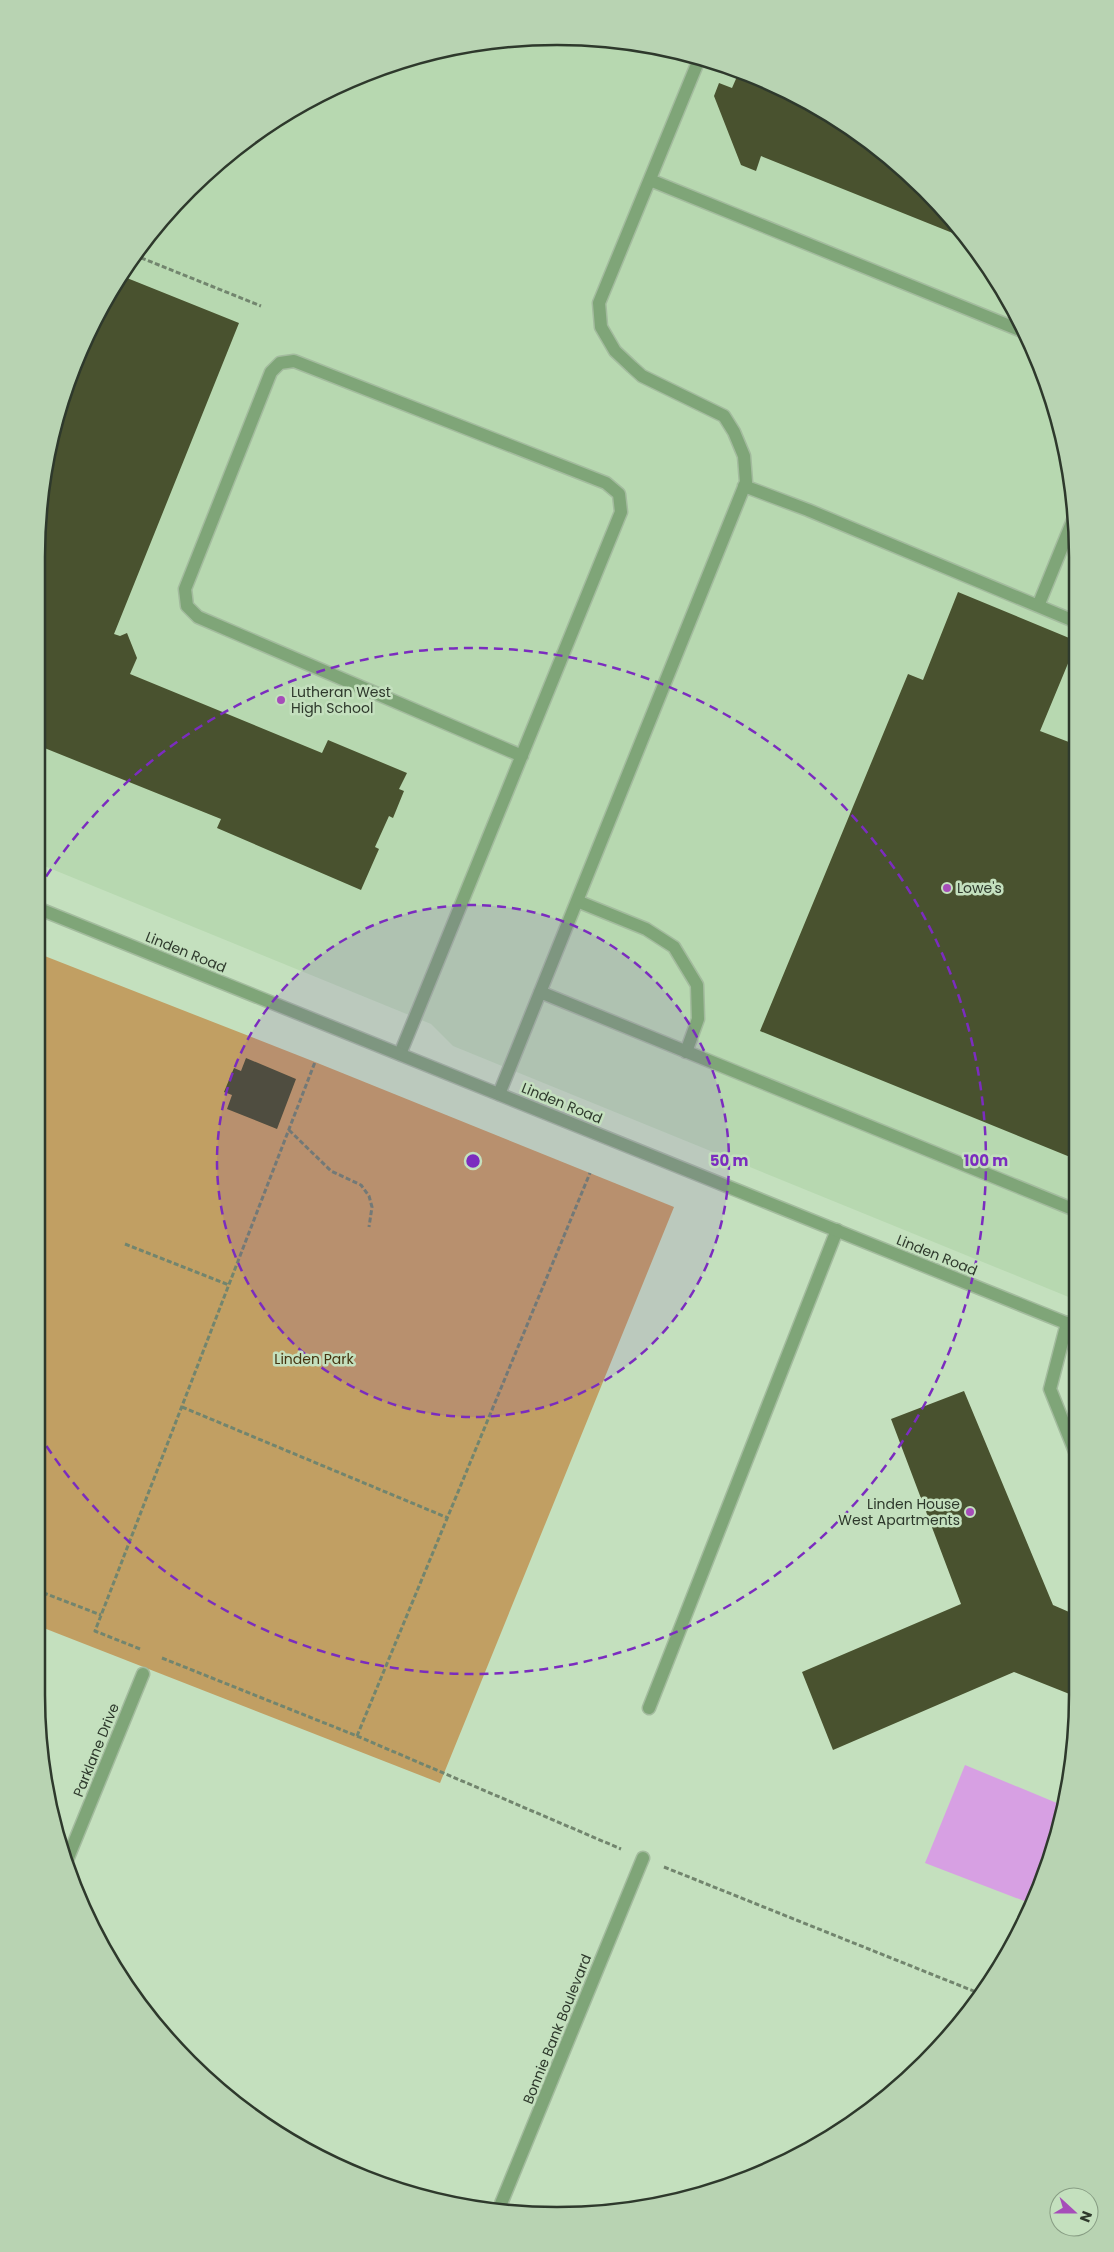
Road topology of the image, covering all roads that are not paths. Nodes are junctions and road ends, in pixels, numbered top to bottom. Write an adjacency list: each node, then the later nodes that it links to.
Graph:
1 (697, 64): 2 (street)
2 (650, 180): 3 (street); 4 (street)
3 (1014, 327)
4 (744, 486): 6 (street); 9 (street)
5 (1068, 532): 6 (street)
6 (1038, 606): 7 (street)
7 (1069, 619)
8 (522, 756): 8 (street); 13 (street)
9 (577, 900): 11 (street); 12 (street)
10 (45, 911): 13 (street, Linden Road)
11 (540, 992): 12 (street); 14 (street)
12 (686, 1052): 15 (street)
13 (400, 1054): 14 (street, Linden Road)
14 (499, 1094): 16 (street, Linden Road)
15 (1069, 1208)
16 (837, 1230): 17 (street, Linden Road); 21 (street)
17 (1069, 1324)
18 (1069, 1331): 19 (street)
19 (1069, 1436)
20 (143, 1674): 22 (street, Parklane Drive)
21 (649, 1708)
22 (70, 1853)
23 (643, 1858): 24 (street, Bonnie Bank Boulevard)
24 (501, 2204)

